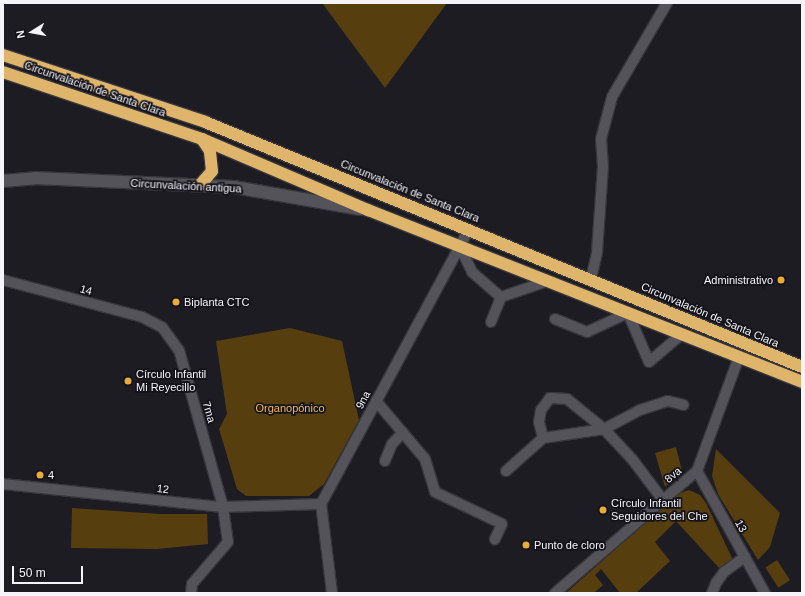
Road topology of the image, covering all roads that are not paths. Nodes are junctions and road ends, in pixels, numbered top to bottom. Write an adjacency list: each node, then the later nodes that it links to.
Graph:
1 (667, 3): 11 (street)
2 (3, 55): 8 (highway, Circunvalación de Santa Clara)
3 (3, 72): 4 (highway, Circunvalación de Santa Clara)
4 (202, 139): 6 (highway); 7 (highway, Circunvalación de Santa Clara)
5 (3, 180): 6 (street, Circunvalación antigua)
6 (200, 185): 7 (street, Circunvalación antigua)
7 (368, 210): 9 (highway, Circunvalación de Santa Clara)
8 (469, 229): 9 (street, 9na); 11 (highway, Circunvalación de Santa Clara)
9 (460, 247): 12 (highway, Circunvalación de Santa Clara); 13 (street); 22 (street, 9na)
10 (3, 280): 17 (street, 14)
11 (591, 280): 20 (highway, Circunvalación de Santa Clara)
12 (548, 281): 13 (street); 14 (highway, Circunvalación de Santa Clara)
13 (501, 297): 16 (street)
14 (628, 313): 15 (street); 18 (highway, Circunvalación de Santa Clara); 18 (street)
15 (555, 318)
16 (491, 322)
17 (162, 327): 33 (street, 7ma)
18 (682, 334): 19 (highway, Circunvalación de Santa Clara)
19 (739, 356): 21 (highway, Circunvalación de Santa Clara); 29 (street, 8va)
20 (802, 367)
21 (802, 382)
22 (376, 401): 25 (street); 32 (street, 9na)
23 (684, 405): 24 (street)
24 (604, 429): 26 (street); 26 (street); 31 (street)
25 (403, 432): 27 (street); 34 (street)
26 (543, 438): 28 (street)
27 (384, 461)
28 (506, 471)
29 (696, 471): 31 (street, 8va); 35 (street, 13)
30 (3, 484): 33 (street, 12)
31 (663, 500): 38 (street, 8va)
32 (321, 504): 33 (street, 12); 37 (street)
33 (223, 507): 36 (street, 7ma)
34 (495, 540)
35 (745, 557): 39 (street); 40 (street, 13)
36 (191, 593)
37 (332, 593)
38 (555, 593)
39 (712, 593)
40 (765, 593)

